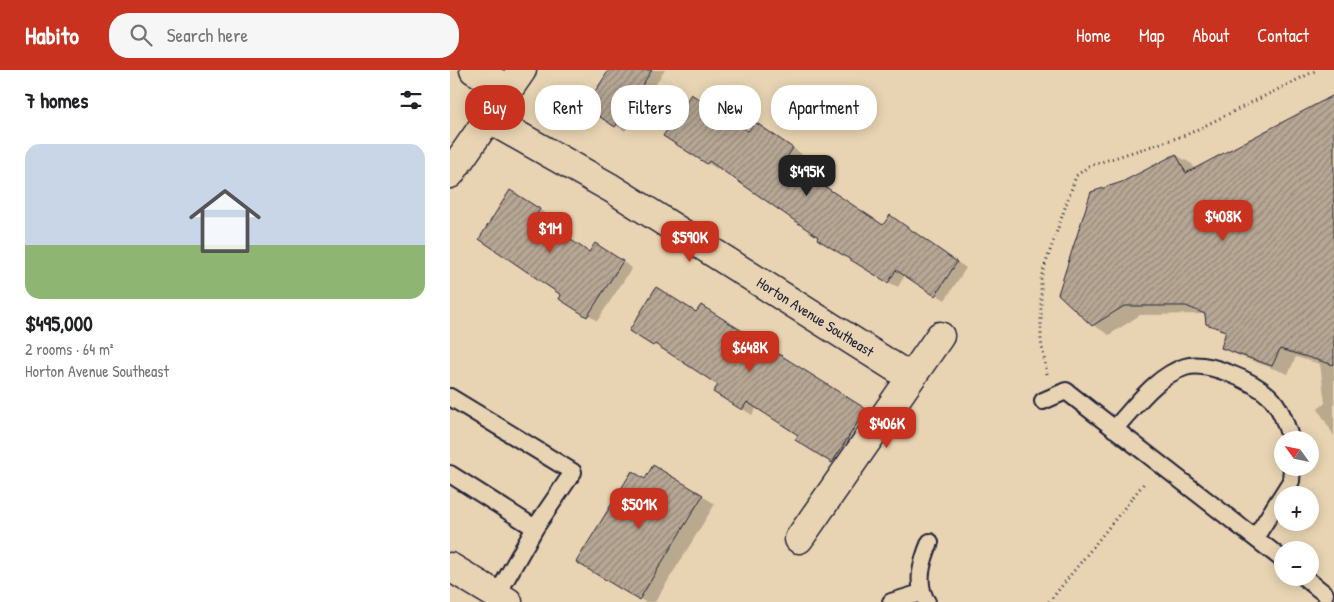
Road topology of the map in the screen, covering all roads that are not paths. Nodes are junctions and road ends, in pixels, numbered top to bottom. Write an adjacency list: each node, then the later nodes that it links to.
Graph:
1 (474, 70): 2 (street)
2 (515, 80)
3 (479, 130): 5 (street)
4 (508, 130): 7 (street, Horton Avenue Southeast)
5 (450, 174)
6 (940, 336): 7 (street)
7 (910, 377): 16 (street)
8 (450, 397): 14 (lane)
9 (1047, 400): 10 (lane)
10 (1114, 429): 11 (lane); 15 (lane)
11 (1288, 431)
12 (450, 474): 14 (lane)
13 (1291, 476): 15 (lane)
14 (535, 528): 23 (lane)
15 (1255, 538): 18 (lane)
16 (799, 539)
17 (930, 542): 22 (lane)
18 (1274, 553)
19 (450, 567): 23 (street)
20 (1315, 586): 21 (lane)
21 (1325, 594)
22 (924, 597): 24 (lane)
23 (503, 599)
24 (891, 602)

